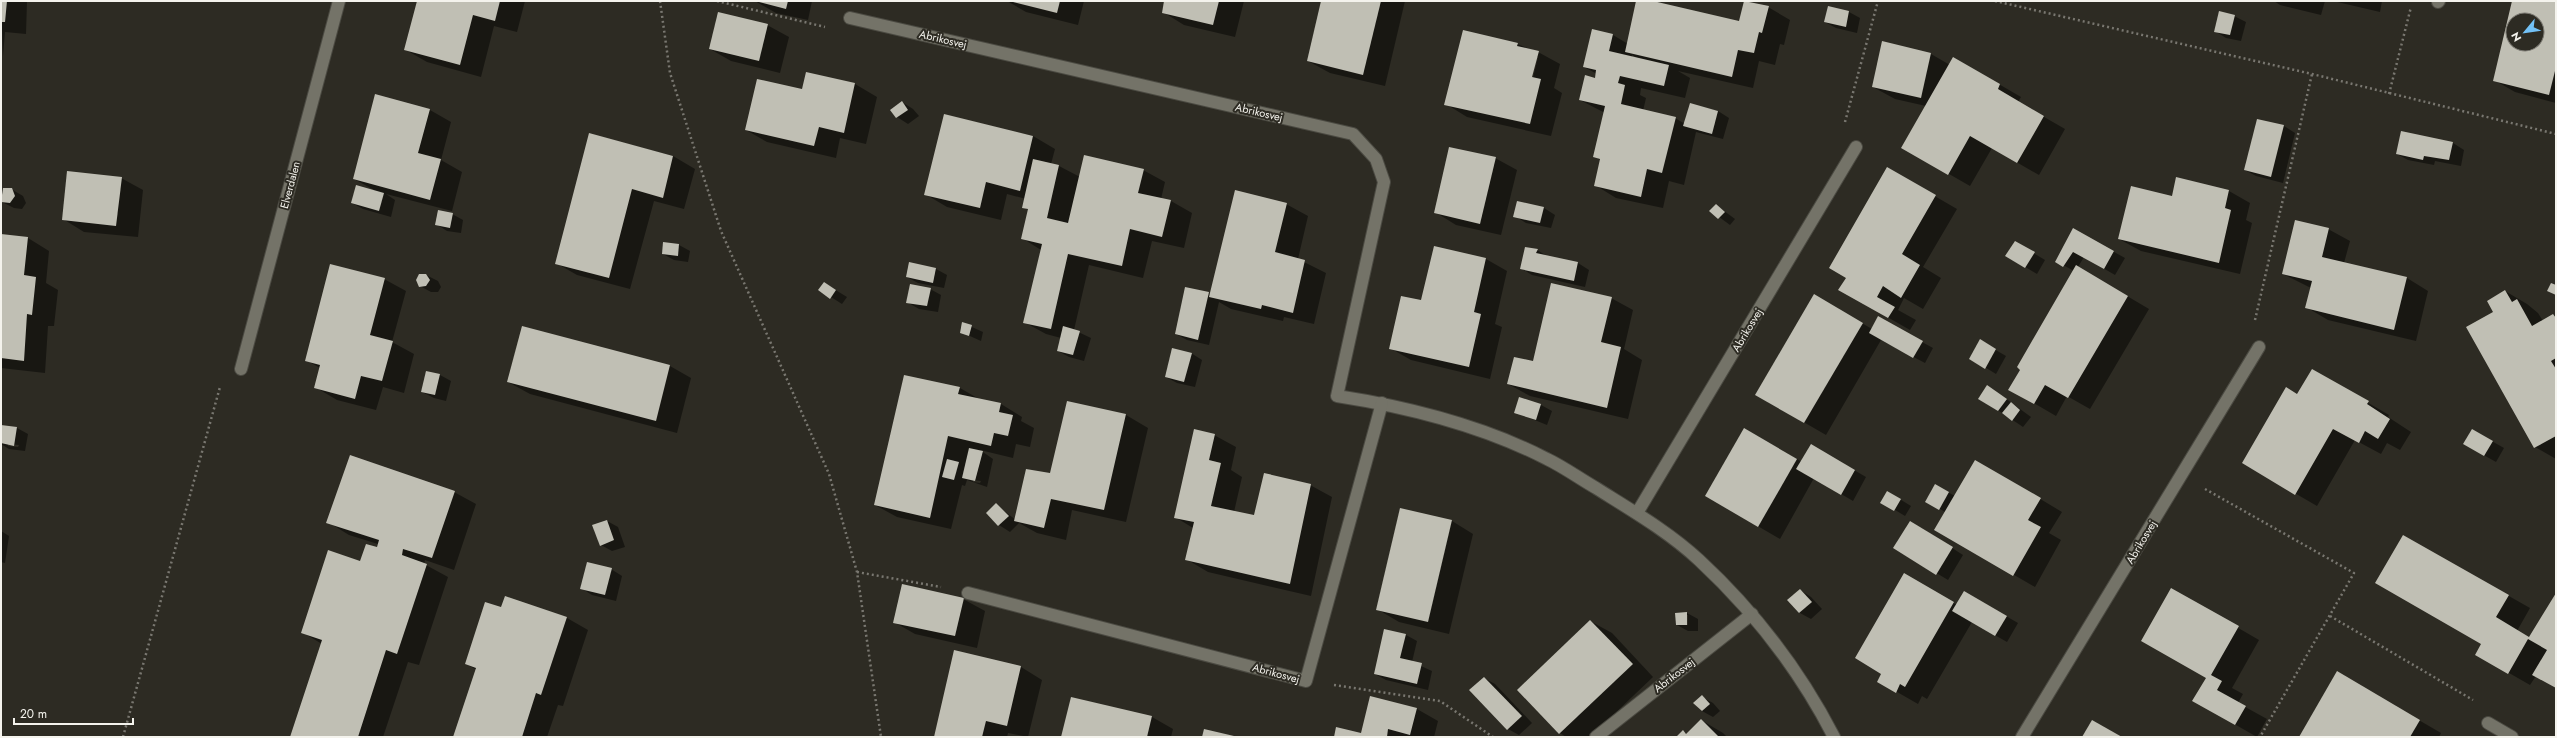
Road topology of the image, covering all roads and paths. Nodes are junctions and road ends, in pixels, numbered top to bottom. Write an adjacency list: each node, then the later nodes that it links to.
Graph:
1 (338, 1): 13 (street, Elverdalen)
2 (660, 1): 17 (path)
3 (716, 1): 7 (path)
4 (1878, 1): 11 (path)
5 (1995, 1): 8 (path)
6 (2438, 1): 9 (path)
7 (850, 18): 14 (street, Abrikosvej)
8 (2312, 74): 9 (path); 12 (path)
9 (2389, 94): 10 (path)
10 (2556, 134)
11 (1856, 147): 16 (street, Abrikosvej)
12 (2259, 347): 15 (street, Abrikosvej)
13 (241, 369): 23 (path)
14 (1382, 403): 16 (street, Abrikosvej); 21 (street, Abrikosvej)
15 (2182, 476): 20 (path); 28 (street, Abrikosvej)
16 (1637, 513): 19 (street, Abrikosvej)
17 (857, 572): 18 (path); 24 (path)
18 (968, 593): 21 (street, Abrikosvej)
19 (1752, 614): 26 (street, Abrikosvej); 27 (street, Abrikosvej)
20 (2330, 616): 22 (path); 29 (path)
21 (1306, 680): 25 (path)
22 (2488, 723): 30 (street)
23 (124, 737)
24 (881, 737)
25 (1493, 737)
26 (1596, 737)
27 (1834, 737)
28 (2022, 737)
29 (2260, 737)
30 (2512, 737)

